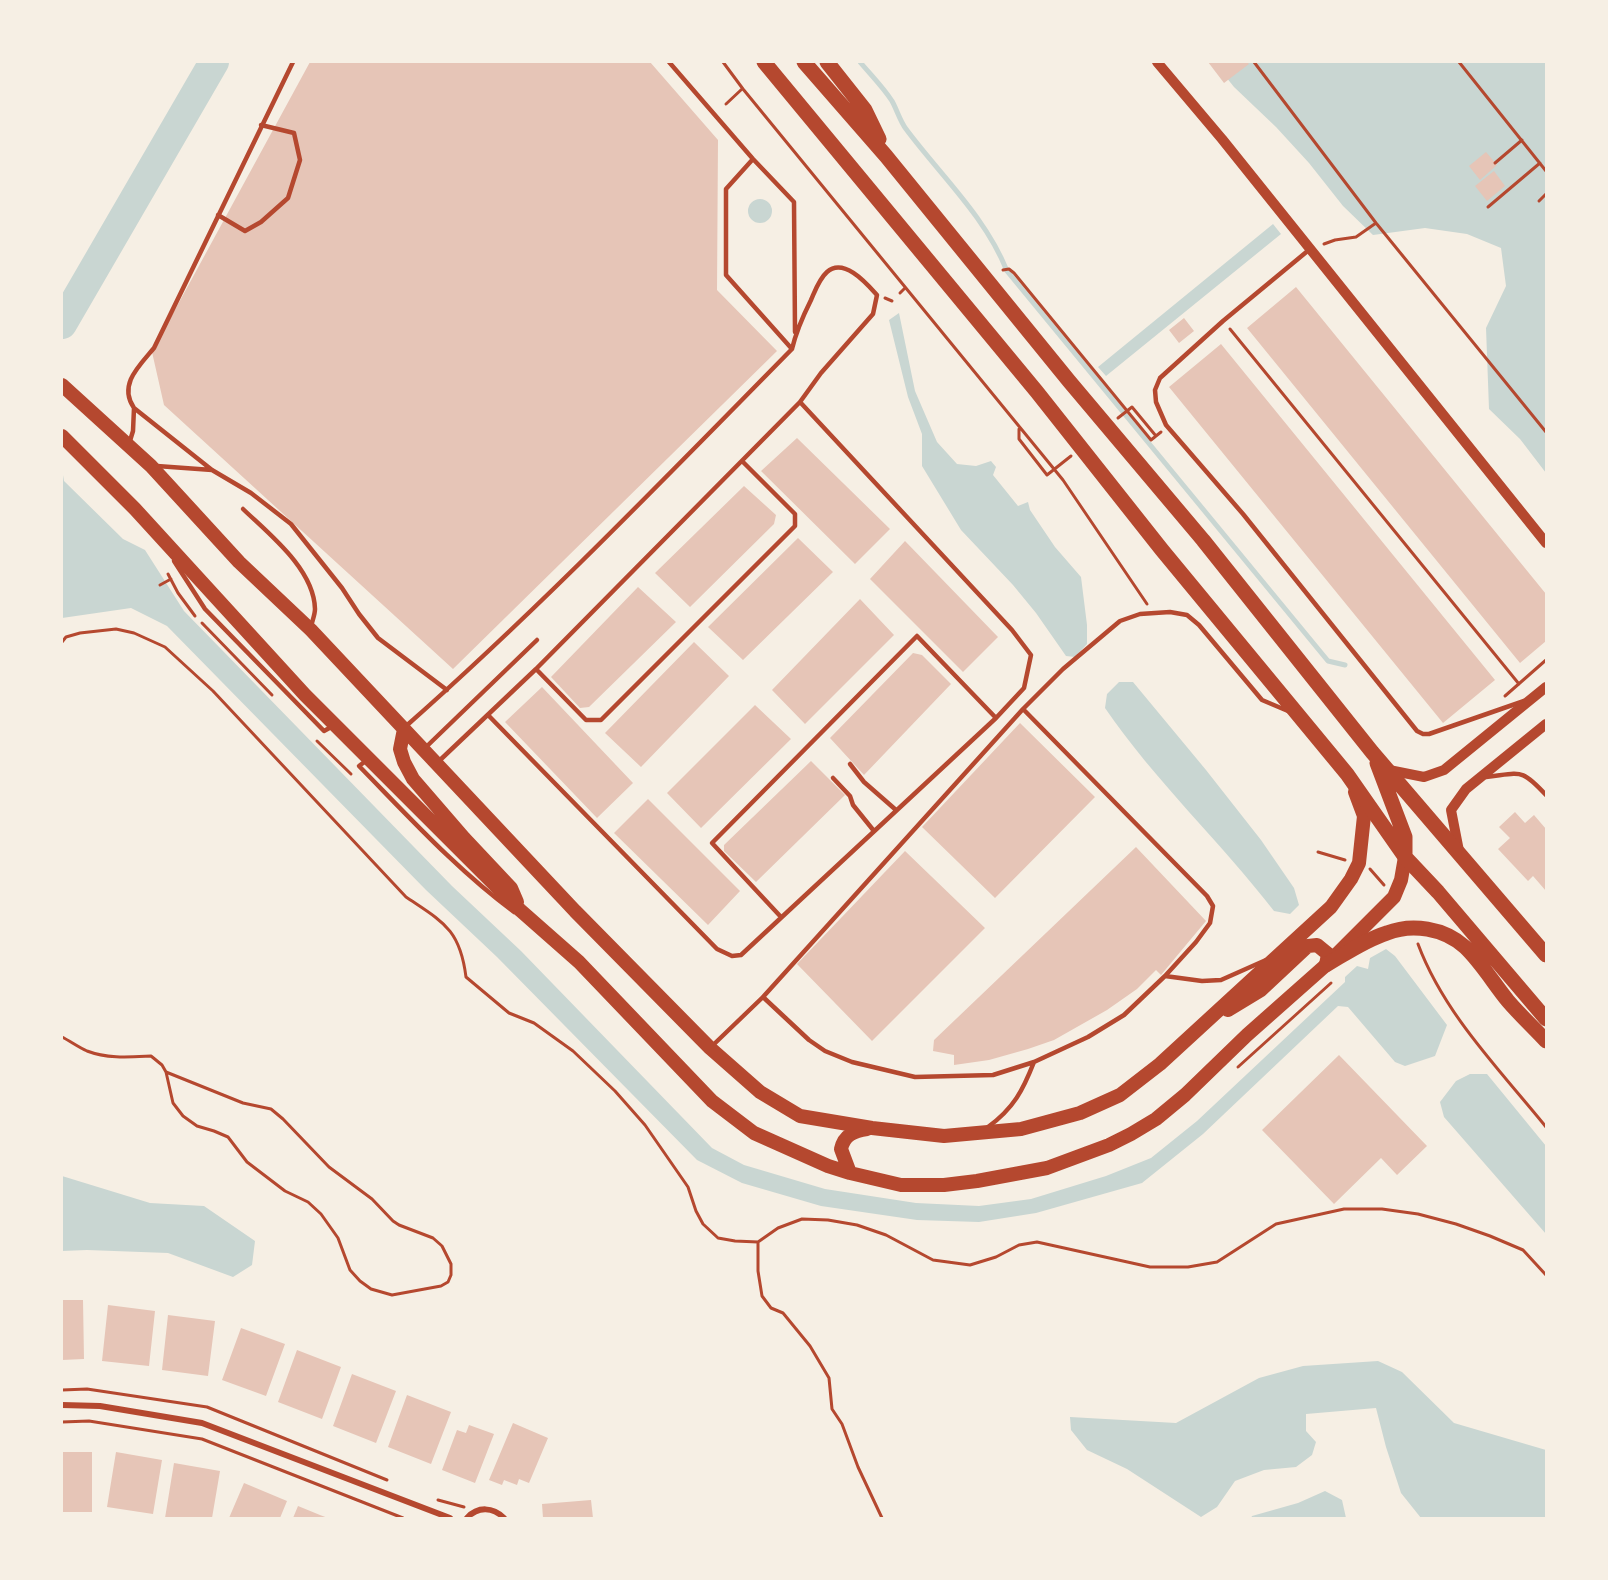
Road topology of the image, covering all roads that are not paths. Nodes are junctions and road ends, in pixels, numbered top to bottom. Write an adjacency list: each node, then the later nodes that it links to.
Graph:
1 (293, 62): 9 (lane)
2 (669, 62): 11 (lane)
3 (764, 62): 34 (highway)
4 (804, 62): 10 (highway)
5 (827, 62): 8 (highway)
6 (836, 62): 8 (street)
7 (1157, 62): 13 (street)
8 (843, 82): 10 (highway)
9 (261, 125): 12 (lane); 12 (lane)
10 (886, 156): 39 (highway)
11 (753, 159): 14 (lane); 15 (lane)
12 (218, 215): 18 (lane)
13 (1311, 251): 25 (street); 31 (lane)
14 (796, 334): 15 (lane); 17 (lane)
15 (792, 349): 30 (lane)
16 (62, 385): 20 (main road)
17 (800, 402): 21 (lane); 35 (lane)
18 (134, 408): 20 (lane); 23 (lane)
19 (62, 436): 52 (main road)
20 (129, 445): 22 (main road)
21 (742, 461): 28 (lane); 28 (lane)
22 (152, 466): 23 (lane); 26 (main road)
23 (212, 470): 30 (lane)
24 (243, 509): 26 (lane)
25 (1546, 543)
26 (311, 630): 37 (main road)
27 (537, 639): 38 (lane)
28 (536, 669): 33 (lane)
29 (1546, 687): 31 (street)
30 (447, 690): 37 (lane)
31 (1533, 698): 43 (street)
32 (1023, 709): 34 (lane); 58 (lane); 59 (lane)
33 (488, 715): 41 (lane); 53 (lane)
34 (1296, 715): 44 (highway)
35 (996, 718): 48 (lane); 53 (lane)
36 (1546, 725): 46 (street)
37 (404, 729): 38 (main road); 52 (main road)
38 (422, 751): 41 (main road)
39 (1372, 752): 43 (highway); 51 (highway)
40 (367, 760): 56 (lane)
41 (436, 764): 63 (main road)
42 (850, 764): 48 (lane)
43 (1389, 770): 50 (highway)
44 (1347, 774): 51 (highway); 54 (main road)
45 (833, 778): 49 (lane)
46 (1479, 778): 47 (lane); 50 (street)
47 (1545, 791)
48 (896, 810): 49 (lane)
49 (874, 831): 53 (lane)
50 (1459, 852): 55 (highway)
51 (1405, 857): 57 (main road); 60 (highway)
52 (520, 910): 56 (main road)
53 (781, 916)
54 (1289, 947): 58 (lane); 61 (main road)
55 (1546, 955)
56 (579, 962): 67 (main road)
57 (1326, 965): 61 (main road); 62 (highway); 67 (main road)
58 (1165, 976): 64 (lane)
59 (763, 997): 63 (lane); 64 (lane)
60 (1546, 1019)
61 (1198, 1028): 66 (main road)
62 (1546, 1041)
63 (710, 1048): 65 (main road)
64 (1034, 1062): 66 (lane)
65 (872, 1128): 66 (main road); 67 (main road)
66 (979, 1134)
67 (850, 1173)
68 (62, 1405): 69 (street)
69 (450, 1518)
70 (467, 1518): 71 (street)
71 (504, 1518)

